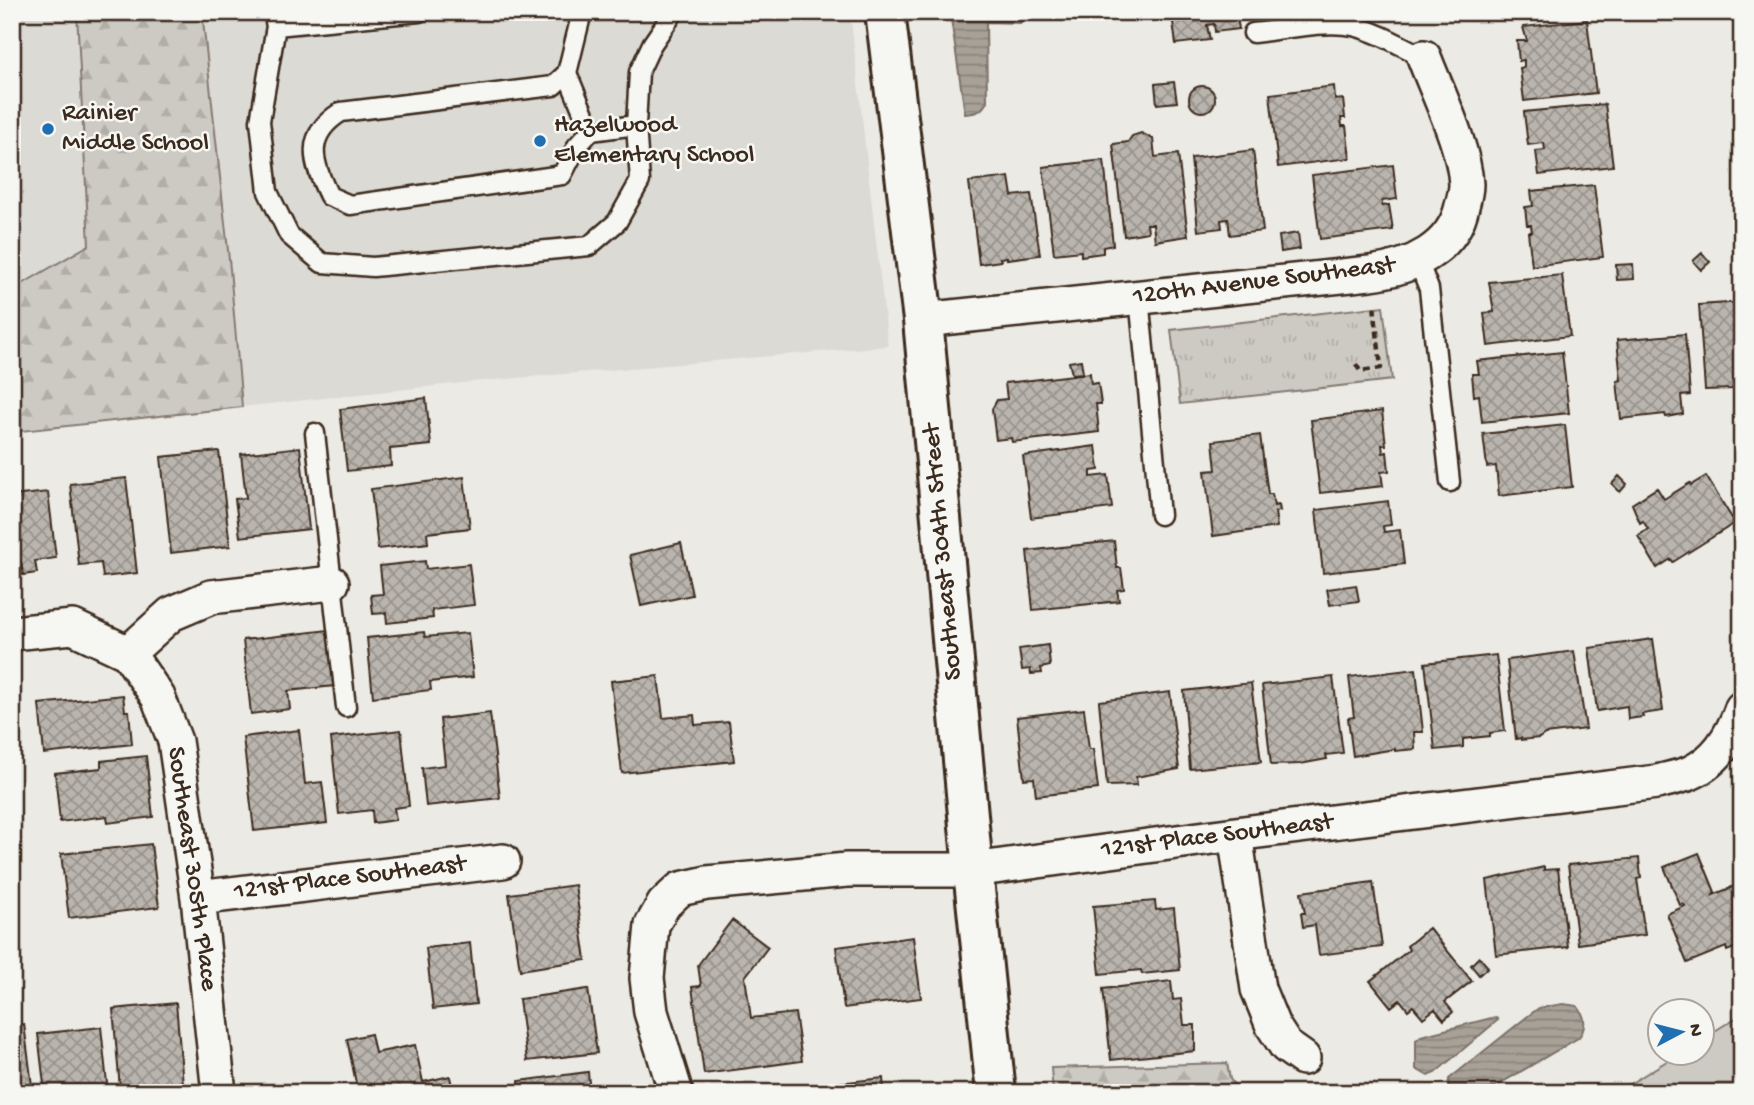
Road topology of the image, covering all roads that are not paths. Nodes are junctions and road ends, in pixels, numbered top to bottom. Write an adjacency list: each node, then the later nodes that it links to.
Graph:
1 (419, 12): 5 (lane)
2 (582, 12): 8 (lane)
3 (674, 12): 9 (lane)
4 (885, 12): 13 (street, Southeast 304th Street)
5 (275, 19): 9 (lane)
6 (1253, 33): 7 (lane)
7 (1424, 57): 11 (street, 120th Avenue Southeast)
8 (567, 73): 10 (lane); 10 (lane)
9 (636, 125): 10 (lane)
10 (591, 131)
11 (1418, 261): 12 (street, 120th Avenue Southeast); 15 (lane)
12 (1139, 298): 13 (street, 120th Avenue Southeast); 16 (lane)
13 (923, 320): 24 (street, Southeast 304th Street)
14 (315, 433): 17 (lane)
15 (1450, 482)
16 (1160, 515)
17 (332, 583): 19 (street); 20 (lane)
18 (12, 633): 19 (street)
19 (128, 653): 25 (street, Southeast 305th Place)
20 (346, 707)
21 (1742, 708): 22 (street, 121st Place Southeast)
22 (1235, 834): 24 (street, 121st Place Southeast); 26 (street)
23 (503, 861): 25 (street, 121st Place Southeast)
24 (973, 870): 28 (street, 121st Place Southeast); 29 (street, Southeast 304th Street)
25 (198, 898): 27 (street, Southeast 305th Place)
26 (1303, 1058)
27 (219, 1093)
28 (676, 1093)
29 (996, 1093)

